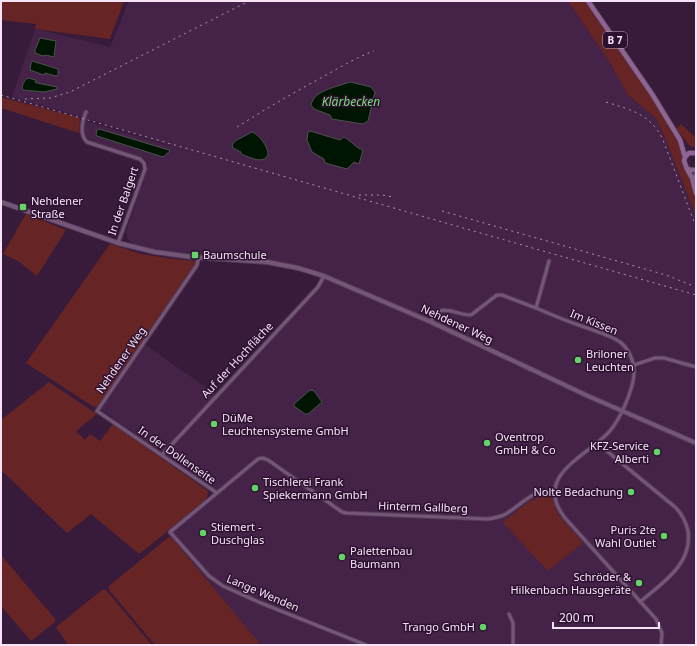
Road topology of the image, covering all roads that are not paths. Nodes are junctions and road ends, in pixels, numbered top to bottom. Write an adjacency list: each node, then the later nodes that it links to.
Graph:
1 (588, 1): 3 (main road, B 7)
2 (86, 112): 12 (street, In der Balgert)
3 (680, 140): 4 (main road, B 7); 5 (main road, B 7)
4 (695, 153): 5 (main road, B 7)
5 (685, 157): 6 (main road, B 7)
6 (687, 168): 7 (main road); 9 (main road, B 7)
7 (696, 170)
8 (696, 175): 9 (main road, B 7)
9 (694, 183): 10 (main road, B 7)
10 (696, 193)
11 (1, 202): 12 (street, Nehdener Weg)
12 (118, 243): 13 (street, Nehdener Weg)
13 (199, 257): 15 (street, Nehdener Weg); 21 (street, Nehdener Weg)
14 (549, 261): 16 (street)
15 (324, 276): 17 (street, Nehdener Weg); 24 (street, Auf der Hochfläche)
16 (536, 308): 17 (street, Im Kissen); 18 (street, Im Kissen)
17 (431, 322): 20 (street, Nehdener Weg)
18 (634, 365): 19 (street); 20 (street)
19 (696, 367)
20 (622, 410): 22 (street); 23 (street, Nehdener Weg)
21 (97, 411): 24 (street, In der Dollenseite)
22 (598, 441): 25 (street); 28 (street)
23 (696, 443)
24 (162, 455): 26 (street, In der Dollenseite)
25 (555, 492): 26 (street, Hinterm Gallberg); 28 (street)
26 (217, 493): 27 (street, In der Dollenseite)
27 (170, 532): 30 (street, Lange Wenden)
28 (640, 602): 32 (street)
29 (509, 614): 31 (street)
30 (366, 645)
31 (513, 645)
32 (661, 645)

